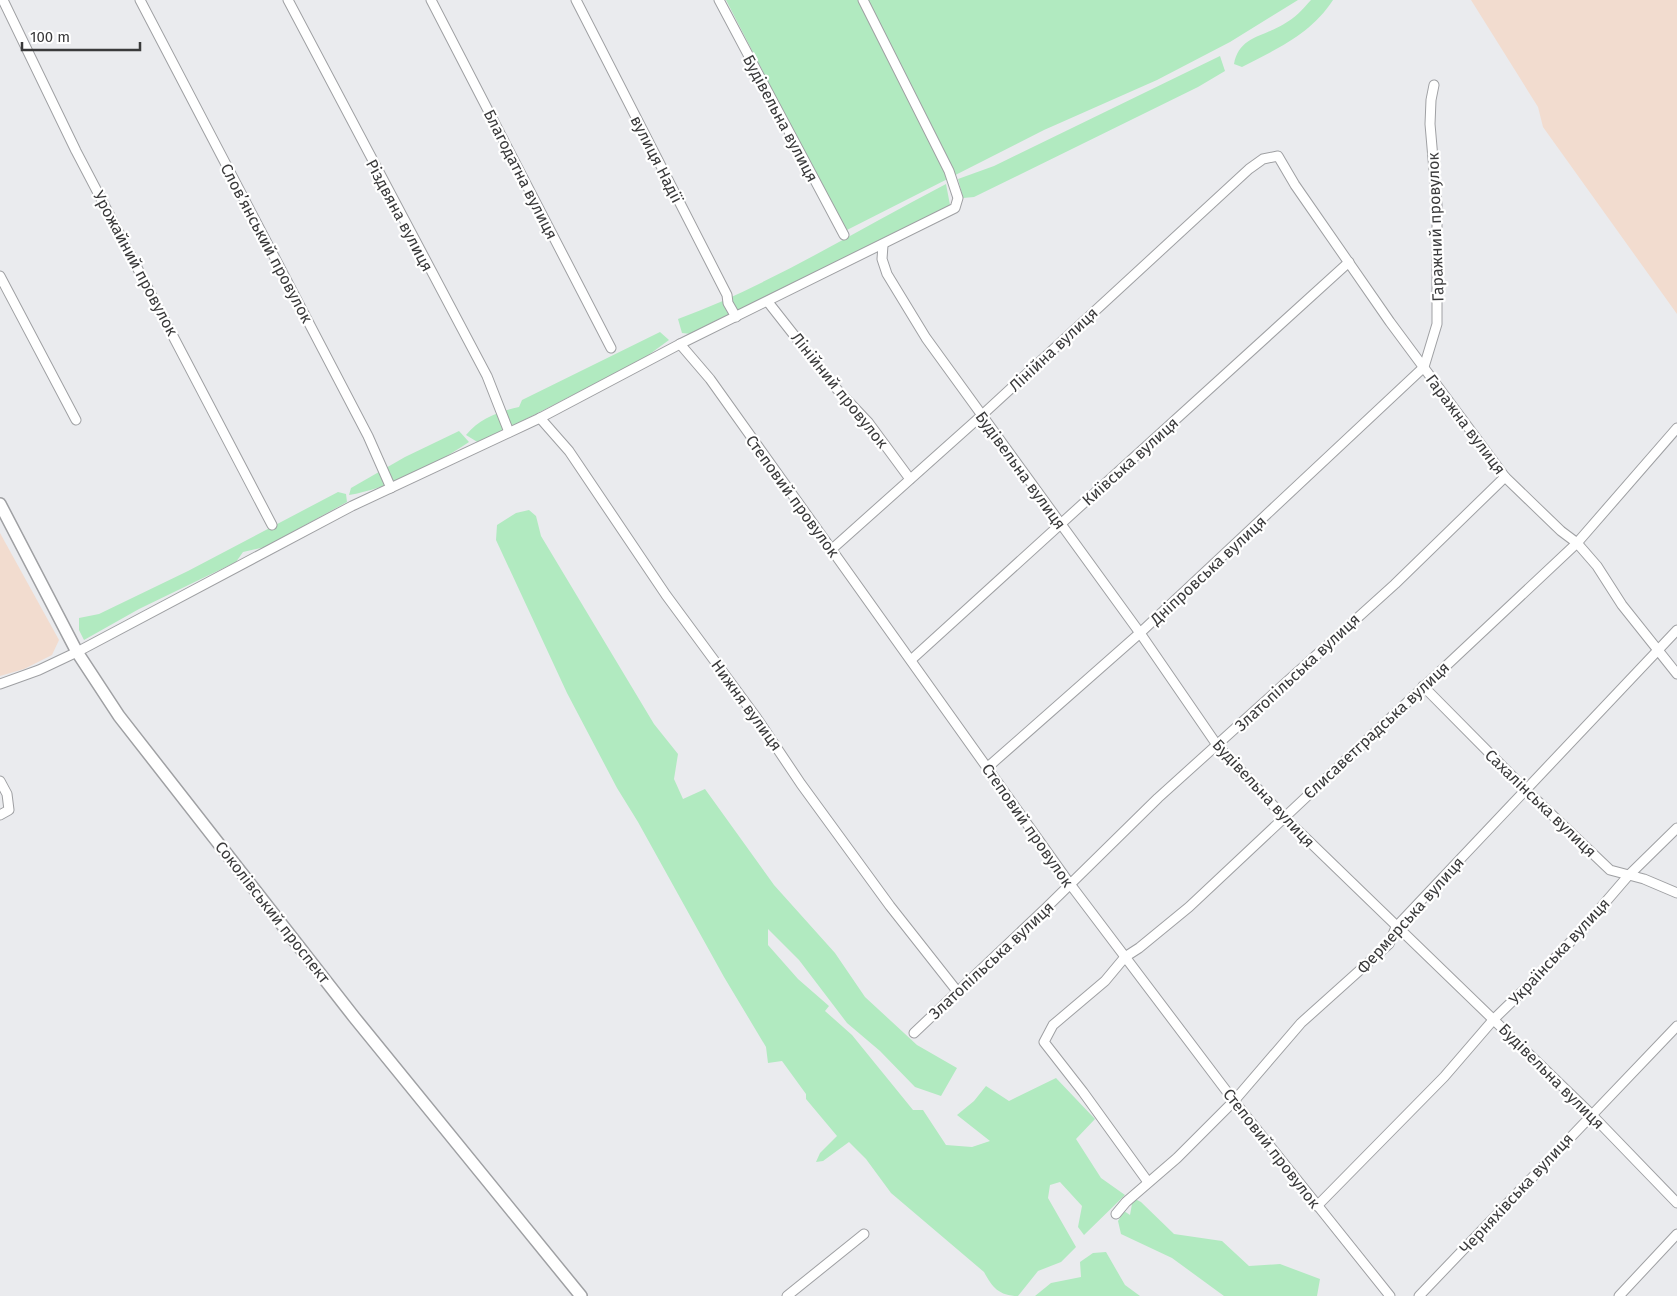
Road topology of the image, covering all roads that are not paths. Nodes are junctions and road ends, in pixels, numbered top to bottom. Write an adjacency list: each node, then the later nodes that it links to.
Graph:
1 (2, 0): 28 (street, Урожайний провулок)
2 (140, 0): 26 (street, Словʼянський провулок)
3 (288, 0): 23 (street, Різдвяна вулиця)
4 (431, 0): 17 (street, Благодатна вулиця)
5 (576, 0): 15 (street, вулиця Надії)
6 (719, 0): 10 (street, Будівельна вулиця)
7 (863, 0): 11 (street)
8 (1434, 85): 18 (street, Гаражний провулок)
9 (1278, 156): 12 (street, Гаражна вулиця); 19 (street, Лінійна вулиця)
10 (844, 235)
11 (883, 245): 14 (street); 19 (street, Будівельна вулиця)
12 (1349, 262): 18 (street, Гаражна вулиця); 29 (street, Київська вулиця)
13 (0, 276): 21 (street)
14 (768, 302): 15 (street); 25 (street, Лінійний провулок)
15 (736, 317): 16 (street)
16 (680, 344): 20 (street); 31 (street, Степовий провулок)
17 (611, 348)
18 (1424, 367): 24 (street, Гаражна вулиця); 33 (street, Дніпровська вулиця)
19 (981, 416): 25 (street, Лінійна вулиця); 29 (street, Будівельна вулиця)
20 (540, 418): 23 (street); 52 (street, Нижня вулиця)
21 (76, 420)
22 (1677, 428): 30 (street, Єлисаветградська вулиця)
23 (509, 432): 26 (street)
24 (1505, 477): 30 (street, Гаражна вулиця); 40 (street, Златопільська вулиця)
25 (910, 480): 31 (street, Лінійна вулиця)
26 (391, 488): 35 (street)
27 (0, 504): 35 (street, Соколівський проспект)
28 (272, 525)
29 (1061, 525): 33 (street, Будівельна вулиця); 36 (street, Київська вулиця)
30 (1577, 543): 34 (street, Гаражна вулиця); 39 (street, Єлисаветградська вулиця)
31 (831, 550): 36 (street, Степовий провулок)
32 (1677, 630): 34 (street, Фермерська вулиця)
33 (1140, 633): 40 (street, Будівельна вулиця); 41 (street, Дніпровська вулиця)
34 (1658, 651): 37 (street, Гаражна вулиця); 43 (street, Фермерська вулиця)
35 (77, 652): 38 (street); 64 (street, Соколівський проспект)
36 (911, 660): 41 (street, Степовий провулок)
37 (1677, 674)
38 (0, 684)
39 (1423, 686): 43 (street, Сахалінська вулиця); 45 (street, Єлисаветградська вулиця)
40 (1216, 745): 45 (street, Будівельна вулиця); 48 (street, Златопільська вулиця)
41 (988, 767): 48 (street, Степовий провулок)
42 (0, 781): 44 (street)
43 (1526, 790): 47 (street, Сахалінська вулиця); 50 (street, Фермерська вулиця)
44 (0, 815)
45 (1285, 818): 50 (street, Будівельна вулиця); 51 (street, Єлисаветградська вулиця)
46 (1677, 828): 47 (street, Українська вулиця)
47 (1628, 876): 49 (street, Сахалінська вулиця); 53 (street, Українська вулиця)
48 (1070, 884): 51 (street, Степовий провулок); 52 (street, Златопільська вулиця)
49 (1677, 893)
50 (1396, 927): 53 (street, Будівельна вулиця); 56 (street, Фермерська вулиця)
51 (1124, 957): 56 (street, Степовий провулок); 58 (street, Єлисаветградська вулиця)
52 (957, 991): 55 (street, Златопільська вулиця)
53 (1494, 1019): 57 (street, Будівельна вулиця); 60 (street, Українська вулиця)
54 (1677, 1026): 57 (street, Черняхівська вулиця)
55 (914, 1033)
56 (1234, 1100): 58 (street, Фермерська вулиця); 60 (street, Степовий провулок)
57 (1591, 1114): 59 (street, Будівельна вулиця); 67 (street, Черняхівська вулиця)
58 (1148, 1182): 61 (street, Фермерська вулиця)
59 (1677, 1202)
60 (1317, 1206): 66 (street, Степовий провулок)
61 (1116, 1214)
62 (864, 1234): 65 (street)
63 (1677, 1234): 68 (street)
64 (581, 1296)
65 (787, 1296)
66 (1390, 1296)
67 (1418, 1296)
68 (1619, 1296)

